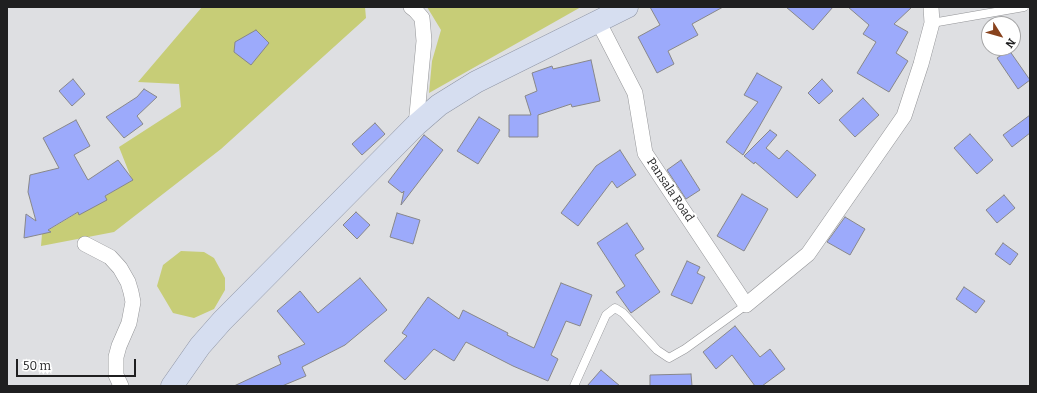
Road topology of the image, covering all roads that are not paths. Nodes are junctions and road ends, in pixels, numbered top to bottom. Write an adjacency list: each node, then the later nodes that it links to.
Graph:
1 (411, 7): 7 (street)
2 (627, 7): 5 (highway)
3 (932, 7): 6 (street)
4 (1024, 7): 6 (lane)
5 (598, 21): 7 (highway); 9 (street, Pansala Road)
6 (932, 23): 9 (street)
7 (416, 125): 11 (highway)
8 (85, 244): 10 (street)
9 (746, 305): 12 (lane)
10 (121, 386)
11 (172, 386)
12 (574, 386)

